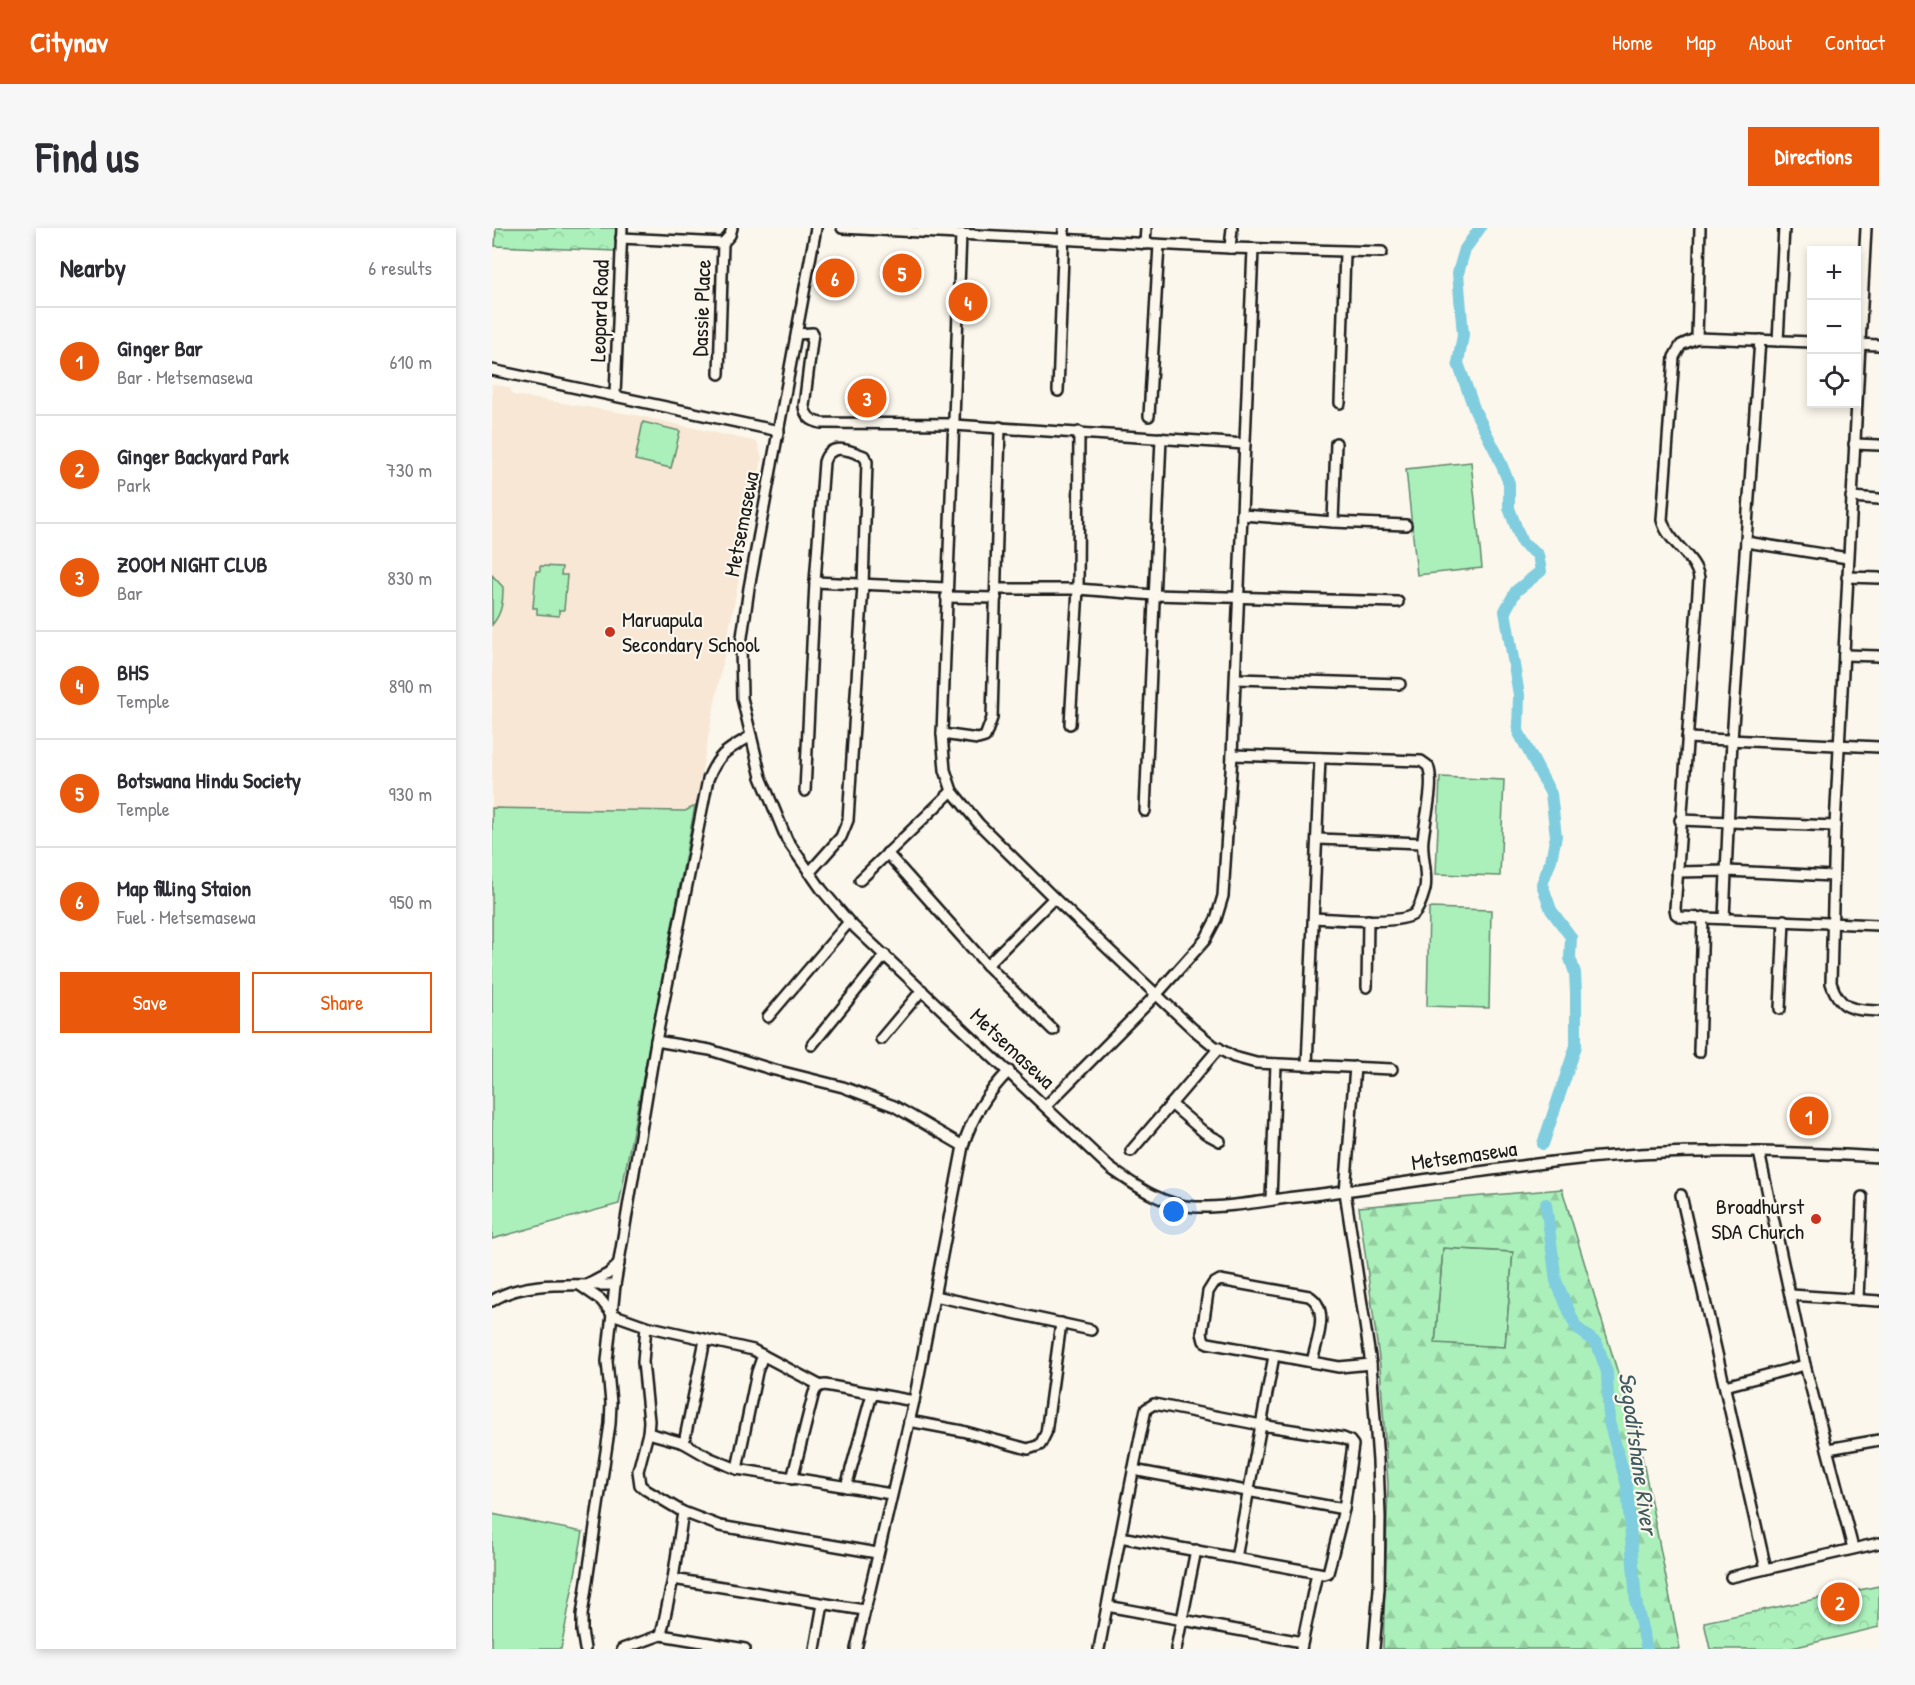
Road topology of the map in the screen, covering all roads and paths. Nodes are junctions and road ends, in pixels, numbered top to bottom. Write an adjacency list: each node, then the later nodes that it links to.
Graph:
1 (732, 228): 15 (street)
2 (816, 228): 23 (street, Metsemasewa)
3 (842, 228): 10 (street)
4 (1064, 228): 14 (street)
5 (1146, 228): 16 (street)
6 (1232, 228): 18 (street)
7 (1700, 228): 24 (street)
8 (1784, 228): 26 (street)
9 (1866, 228): 22 (street)
10 (896, 229): 13 (street)
11 (977, 231): 13 (street); 14 (street)
12 (622, 233): 15 (street); 34 (street, Leopard Road)
13 (961, 234): 37 (street)
14 (1064, 240): 16 (street); 33 (street)
15 (723, 243): 32 (street, Dassie Place)
16 (1145, 244): 17 (street)
17 (1159, 245): 18 (street); 36 (street)
18 (1230, 248): 19 (street)
19 (1253, 249): 21 (street); 43 (street)
20 (1382, 252): 21 (street)
21 (1345, 253): 35 (street)
22 (1861, 300)
23 (797, 334): 37 (street); 39 (street, Metsemasewa)
24 (1697, 338): 25 (street); 70 (street)
25 (1760, 340): 26 (street); 51 (street)
26 (1778, 341): 27 (street)
27 (1807, 342)
28 (1861, 344): 29 (street)
29 (1879, 345)
30 (1858, 354): 44 (street)
31 (492, 370): 34 (street)
32 (719, 374)
33 (1058, 391)
34 (615, 395): 39 (street)
35 (1340, 403)
36 (1149, 416)
37 (954, 424): 38 (street); 58 (street)
38 (1000, 427): 40 (street); 59 (street)
39 (779, 431): 69 (street, Metsemasewa)
40 (1079, 432): 41 (street); 57 (street)
41 (1161, 438): 43 (street); 60 (street)
42 (1336, 443): 49 (street)
43 (1245, 444): 48 (street)
44 (1854, 444): 45 (street); 46 (street)
45 (1879, 444)
46 (1851, 497): 47 (street); 52 (street)
47 (1879, 499)
48 (1242, 515): 49 (street); 61 (street)
49 (1333, 522): 50 (street)
50 (1406, 525)
51 (1746, 542): 52 (street); 71 (street)
52 (1848, 558): 53 (street)
53 (1847, 577): 54 (street); 63 (street)
54 (1879, 578)
55 (815, 582): 56 (street); 56 (street); 76 (street)
56 (863, 585): 58 (street); 87 (street)
57 (1078, 589): 59 (street); 60 (street); 67 (street)
58 (946, 593): 59 (street); 68 (street)
59 (996, 594): 68 (street)
60 (1154, 595): 61 (street); 78 (street)
61 (1238, 597): 62 (street); 65 (street)
62 (1398, 602)
63 (1844, 655): 64 (street); 72 (street)
64 (1879, 656)
65 (1236, 679): 66 (street); 74 (street)
66 (1400, 684)
67 (1070, 723)
68 (942, 734): 77 (street)
69 (751, 735): 87 (street, Metsemasewa); 109 (street)
70 (1687, 738): 71 (street); 79 (street)
71 (1732, 740): 72 (street); 80 (street)
72 (1839, 746): 73 (street); 81 (street)
73 (1879, 747)
74 (1232, 755): 75 (street); 103 (street)
75 (1320, 758): 82 (street); 83 (street)
76 (806, 791)
77 (952, 791): 84 (street); 90 (street)
78 (1145, 811)
79 (1680, 820): 80 (street); 86 (street)
80 (1728, 822): 81 (street); 85 (street)
81 (1835, 826): 88 (street)
82 (1318, 839): 83 (street); 92 (street)
83 (1422, 843): 94 (street)
84 (888, 853): 89 (street); 100 (street)
85 (1727, 871): 86 (street); 88 (street); 93 (street)
86 (1677, 872): 91 (street)
87 (809, 873): 96 (street, Metsemasewa)
88 (1833, 876): 97 (street)
89 (860, 880)
90 (1054, 898): 100 (street); 103 (street)
91 (1703, 917): 93 (street); 112 (street)
92 (1314, 918): 94 (street); 114 (street)
93 (1724, 918): 95 (street)
94 (1368, 920): 101 (street)
95 (1784, 920): 97 (street); 104 (street)
96 (849, 922): 99 (street, Metsemasewa); 106 (street)
97 (1831, 922): 98 (street); 105 (street)
98 (1879, 925)
99 (885, 955): 102 (street, Metsemasewa); 110 (street)
100 (987, 965): 107 (street)
101 (1367, 987)
102 (922, 990): 108 (street); 117 (street, Metsemasewa)
103 (1156, 994): 111 (street); 119 (street)
104 (1780, 1009)
105 (1879, 1011)
106 (768, 1017)
107 (1053, 1030)
108 (881, 1040)
109 (656, 1041): 121 (street); 129 (street)
110 (812, 1044)
111 (1219, 1048): 113 (street); 118 (street)
112 (1699, 1052)
113 (1276, 1064): 114 (street); 128 (street)
114 (1307, 1065): 115 (street)
115 (1355, 1067): 116 (street); 125 (street)
116 (1392, 1069)
117 (1009, 1071): 119 (street, Metsemasewa); 121 (street)
118 (1171, 1104): 120 (street); 122 (street)
119 (1046, 1106): 128 (street, Metsemasewa)
120 (1220, 1141)
121 (963, 1146): 133 (street)
122 (1131, 1151)
123 (1759, 1152): 124 (street, Metsemasewa); 125 (street, Metsemasewa); 132 (street)
124 (1879, 1157)
125 (1345, 1192): 128 (street, Metsemasewa); 145 (street)
126 (1681, 1195): 148 (street)
127 (1862, 1197): 134 (street)
128 (1271, 1200)
129 (619, 1264): 130 (street); 131 (street)
130 (615, 1285): 131 (street); 137 (street)
131 (583, 1286): 135 (street); 137 (street)
132 (1791, 1295): 134 (street); 146 (street)
133 (935, 1296): 138 (street); 150 (street)
134 (1858, 1300): 136 (street)
135 (492, 1301)
136 (1879, 1301)
137 (612, 1314): 139 (street); 181 (street)
138 (1061, 1323): 140 (street); 151 (street)
139 (646, 1326): 141 (street); 153 (street)
140 (1091, 1330)
141 (705, 1340): 142 (street); 155 (street)
142 (763, 1355): 147 (street); 157 (street)
143 (1274, 1356): 144 (street); 144 (street); 152 (street)
144 (1312, 1362): 145 (street)
145 (1371, 1364): 188 (street)
146 (1805, 1365): 148 (street); 156 (street)
147 (819, 1385): 149 (street); 159 (street)
148 (1725, 1386): 171 (street)
149 (872, 1394): 150 (street); 160 (street)
150 (914, 1401): 151 (street)
151 (909, 1421): 162 (street)
152 (1261, 1425): 158 (street); 161 (street); 163 (street)
153 (648, 1433): 155 (street); 164 (street)
154 (1879, 1440): 156 (street)
155 (684, 1443): 157 (street)
156 (1828, 1449): 167 (street)
157 (737, 1469): 159 (street)
158 (1133, 1470): 161 (street); 165 (street)
159 (792, 1479): 160 (street)
160 (846, 1487): 162 (street)
161 (1248, 1492): 163 (street); 170 (street)
162 (891, 1494): 169 (street)
163 (1344, 1509): 172 (street)
164 (683, 1512): 169 (street); 174 (street)
165 (1120, 1537): 168 (street); 176 (street)
166 (1879, 1543): 167 (street)
167 (1853, 1548): 171 (street)
168 (1196, 1550): 170 (street); 178 (street)
169 (877, 1553): 177 (street)
170 (1236, 1558): 172 (street)
171 (1766, 1569): 173 (street)
172 (1317, 1573): 180 (street)
173 (1731, 1577)
174 (673, 1579): 175 (street); 179 (street)
175 (823, 1604): 177 (street); 184 (street)
176 (1107, 1606): 178 (street); 186 (street)
177 (864, 1610): 185 (street)
178 (1182, 1620): 180 (street); 187 (street)
179 (661, 1635): 182 (street); 183 (street)
180 (1302, 1645)
181 (585, 1649)
182 (622, 1649)
183 (745, 1649)
184 (815, 1649)
185 (856, 1649)
186 (1099, 1649)
187 (1176, 1649)
188 (1374, 1649)

